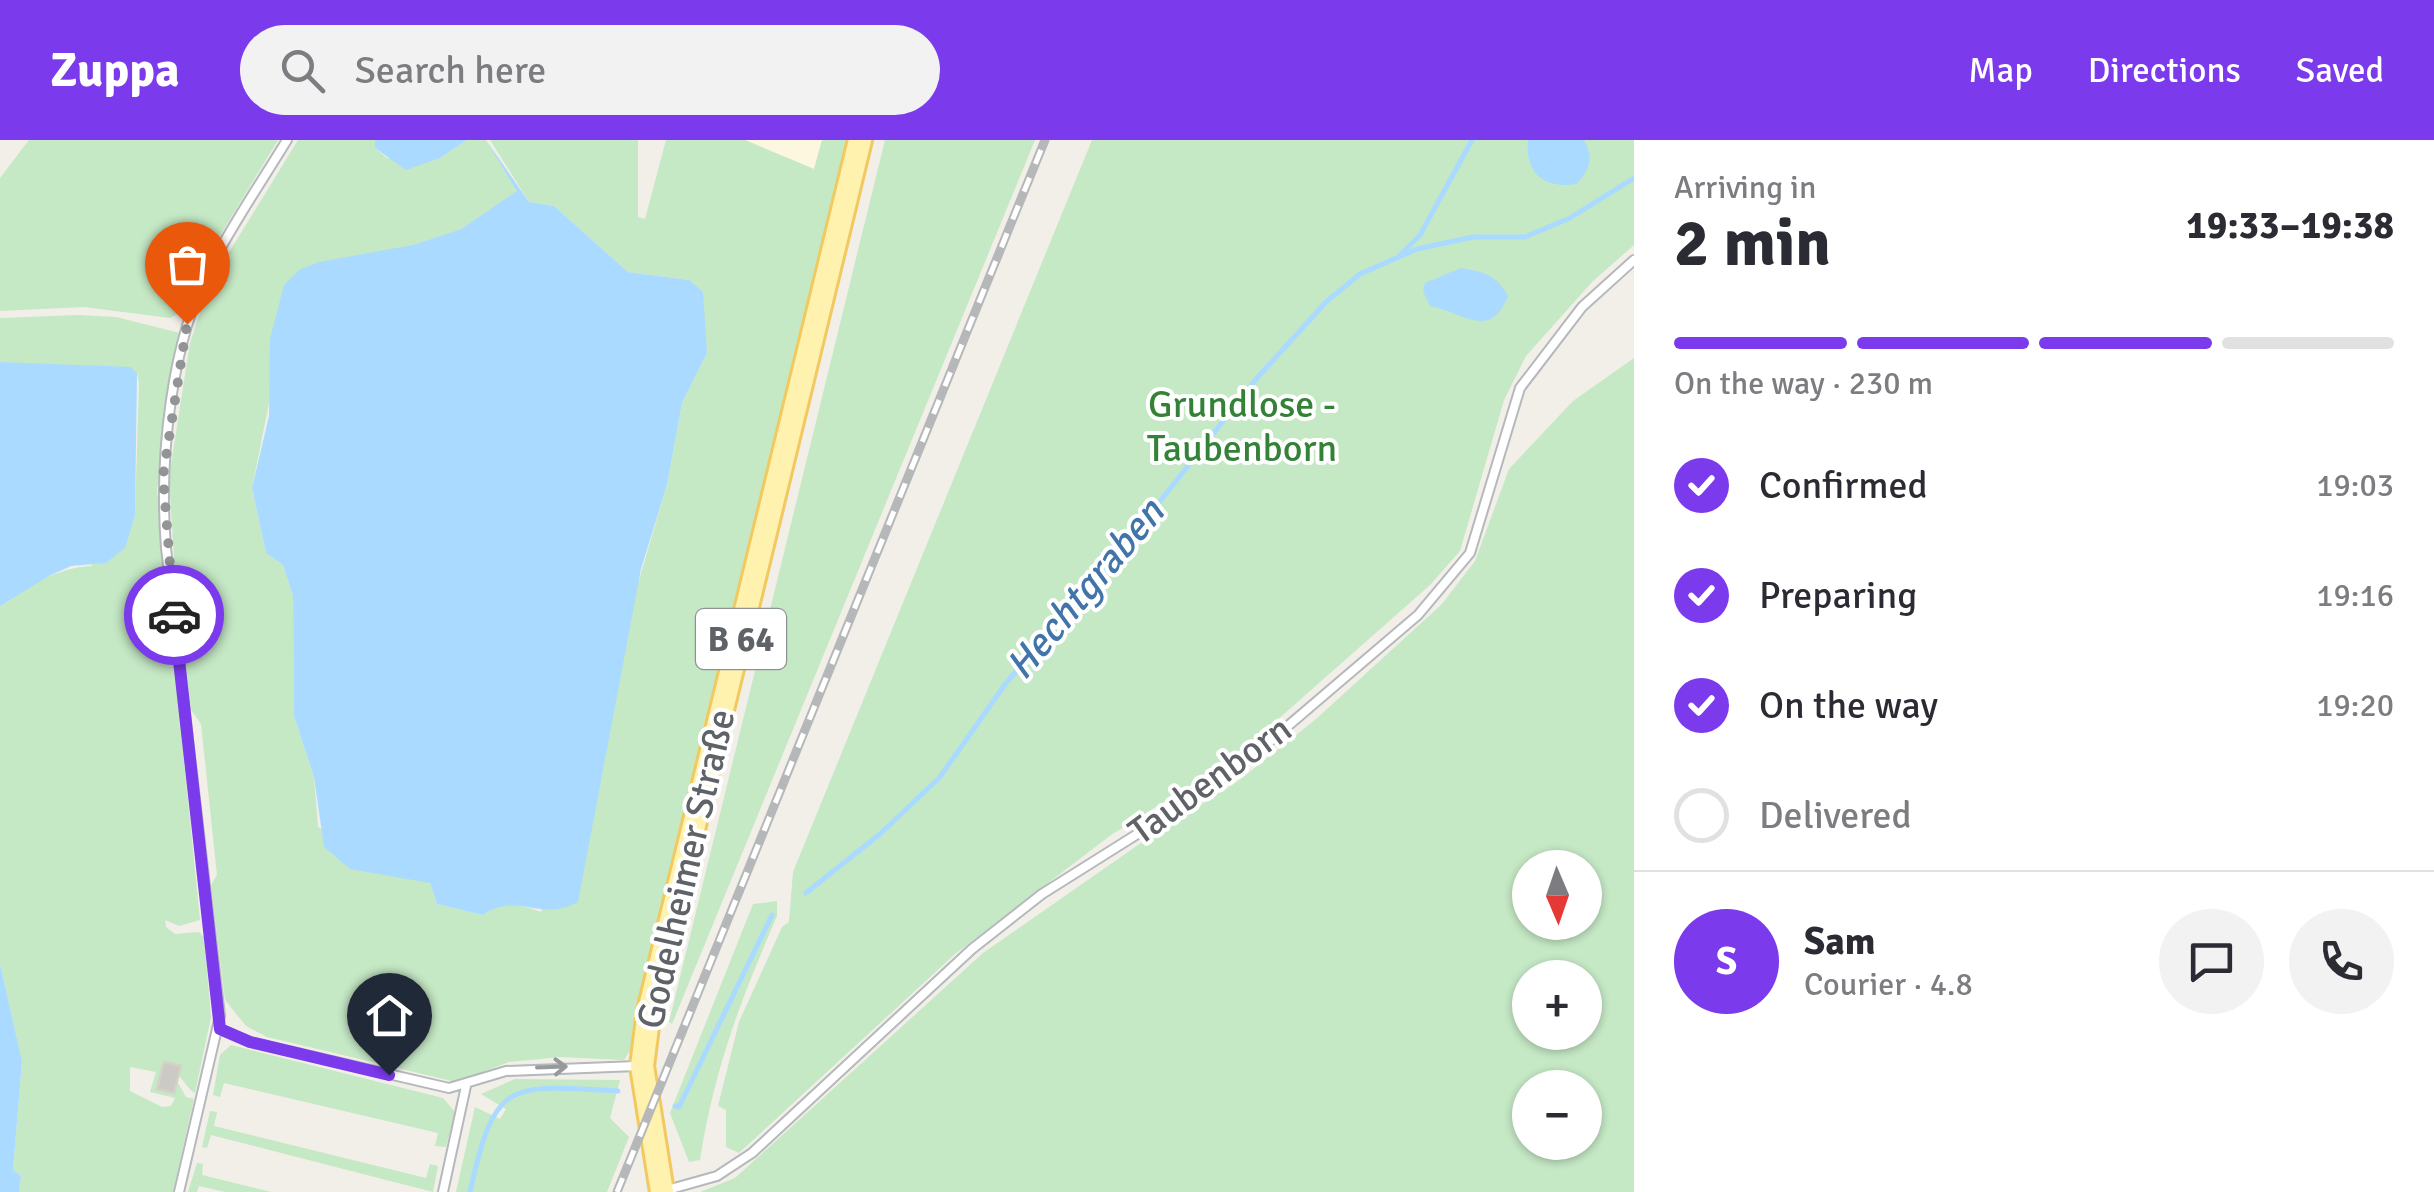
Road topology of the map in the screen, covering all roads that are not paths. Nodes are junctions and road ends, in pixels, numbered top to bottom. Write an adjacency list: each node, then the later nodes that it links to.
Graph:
1 (287, 140): 4 (lane)
2 (860, 140): 5 (main road, Godelheimer Straße / B 64)
3 (1634, 260): 7 (lane, Taubenborn)
4 (220, 1029): 6 (lane); 8 (lane)
5 (642, 1066): 6 (lane, one-way to 5); 7 (main road, Godelheimer Straße / B 64)
6 (466, 1086): 9 (lane)
7 (662, 1191)
8 (180, 1192)
9 (444, 1192)

